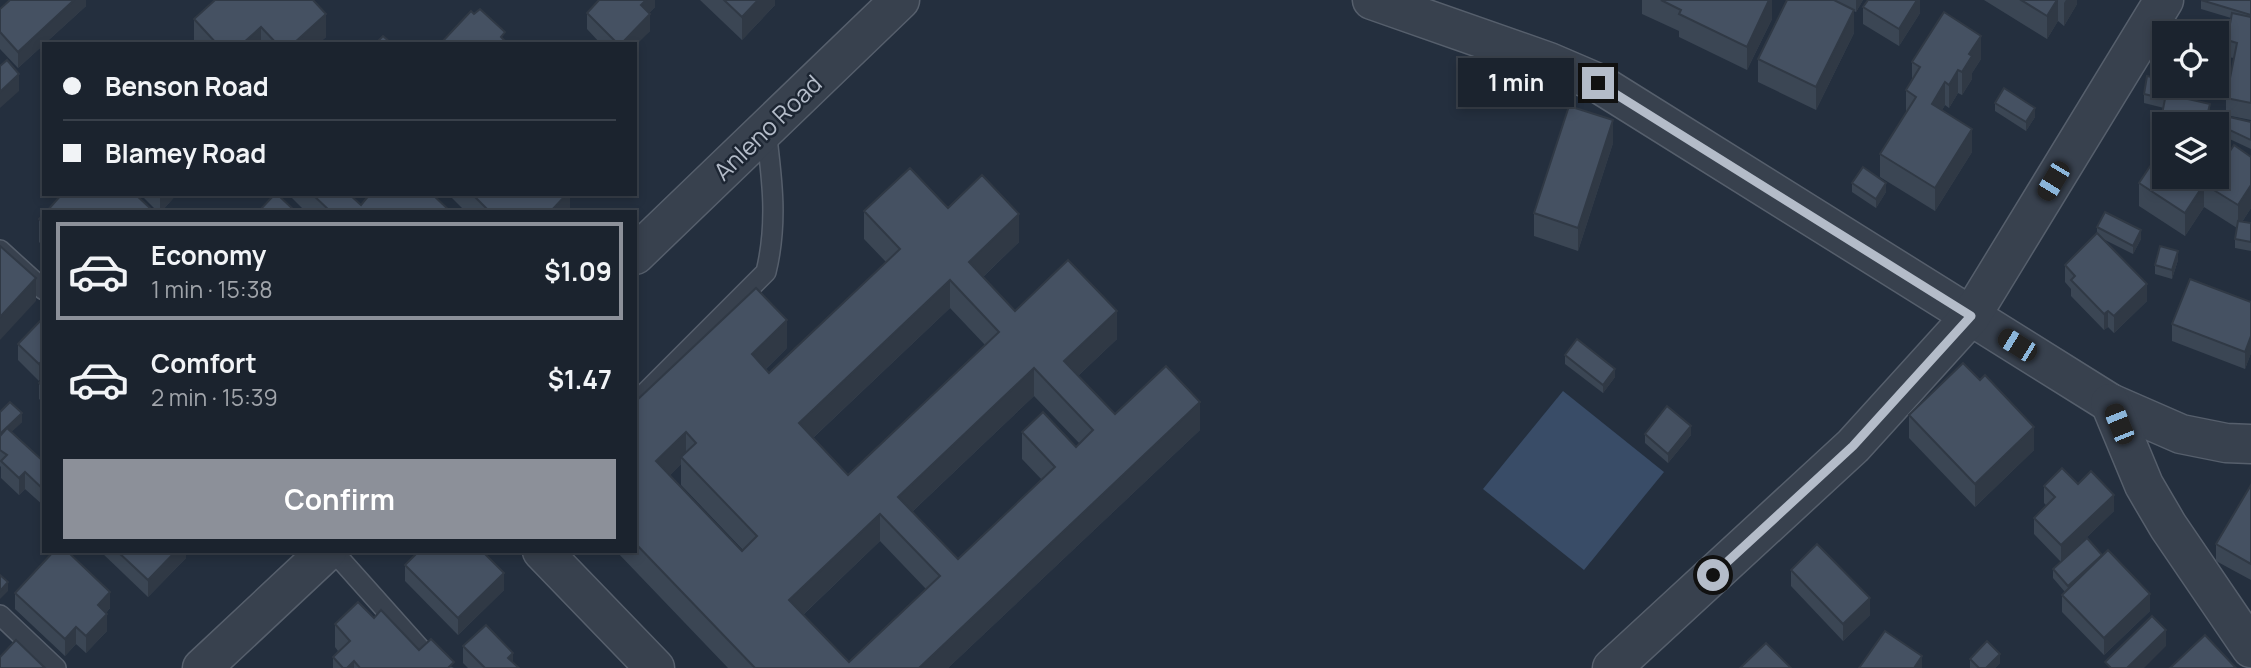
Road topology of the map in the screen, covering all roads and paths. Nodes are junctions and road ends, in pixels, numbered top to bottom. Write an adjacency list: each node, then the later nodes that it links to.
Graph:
1 (900, 0): 4 (street, Anleno Road)
2 (1372, 0): 8 (street)
3 (2164, 0): 8 (street)
4 (766, 129): 6 (street, Anleno Road); 9 (lane)
5 (0, 250): 7 (lane)
6 (637, 253)
7 (42, 287)
8 (1971, 316): 10 (street); 21 (street)
9 (637, 401)
10 (2110, 403): 11 (street); 16 (street)
11 (2251, 444)
12 (325, 553): 19 (street)
13 (334, 553): 17 (lane)
14 (544, 553): 20 (street)
15 (0, 615): 18 (lane)
16 (2251, 648)
17 (425, 654)
18 (56, 668)
19 (202, 668)
20 (655, 668)
21 (1612, 668)

